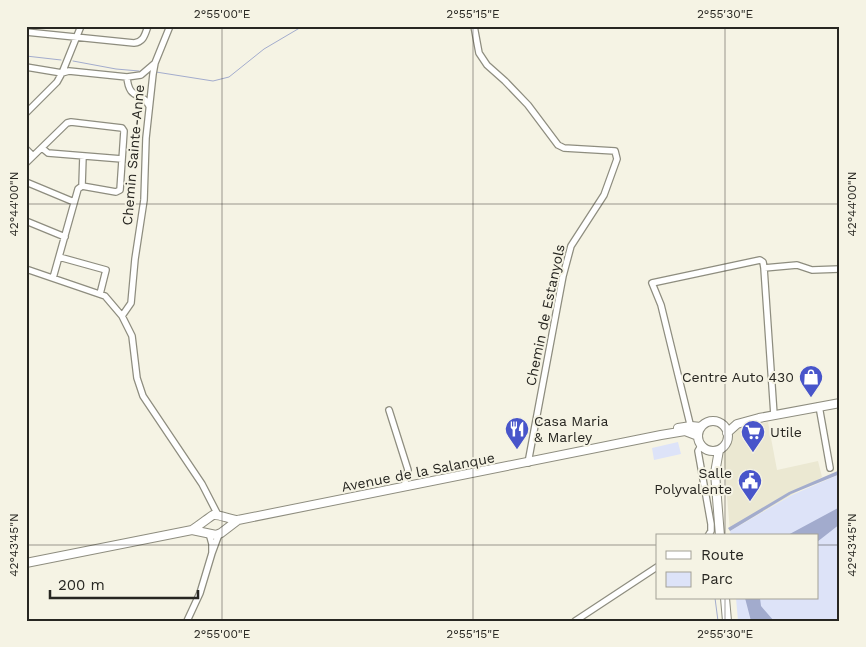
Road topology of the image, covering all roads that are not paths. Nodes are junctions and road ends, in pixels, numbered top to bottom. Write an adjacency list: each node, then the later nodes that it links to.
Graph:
1 (81, 26): 6 (street)
2 (148, 26): 6 (street)
3 (170, 26): 7 (street, Chemin Sainte-Anne)
4 (474, 26): 41 (street, Chemin de Estanyols)
5 (26, 32): 6 (street)
6 (76, 37): 9 (street)
7 (155, 63): 10 (street); 11 (street, Chemin Sainte-Anne)
8 (26, 67): 9 (street)
9 (62, 73): 10 (street); 12 (street)
10 (127, 78): 11 (street)
11 (150, 108): 30 (street, Chemin Sainte-Anne)
12 (26, 113)
13 (42, 148): 15 (street); 16 (street); 17 (street)
14 (26, 149): 15 (street)
15 (33, 156): 18 (street)
16 (83, 156): 17 (street); 20 (street)
17 (122, 159): 20 (street)
18 (26, 164)
19 (26, 182): 21 (street)
20 (82, 186): 21 (street)
21 (74, 202): 23 (street)
22 (26, 222): 23 (street)
23 (65, 237): 24 (street)
24 (59, 257): 28 (street); 29 (street)
25 (763, 265): 26 (street); 34 (street); 37 (street)
26 (840, 268)
27 (26, 269): 28 (street)
28 (53, 278): 29 (street)
29 (100, 294): 30 (street)
30 (122, 316): 45 (street)
31 (840, 402): 32 (main road)
32 (818, 406): 34 (main road); 42 (street)
33 (389, 410): 44 (street)
34 (774, 415): 35 (main road)
35 (759, 418): 36 (main road); 38 (main road)
36 (722, 425): 37 (main road); 38 (main road)
37 (693, 432): 39 (main road); 41 (main road, Avenue de la Salanque)
38 (727, 433): 40 (main road)
39 (704, 448): 40 (main road); 43 (main road); 52 (street)
40 (718, 450): 43 (main road)
41 (528, 463): 44 (main road, Avenue de la Salanque)
42 (830, 468)
43 (715, 473): 53 (main road)
44 (406, 487): 48 (main road, Avenue de la Salanque)
45 (211, 502): 46 (street); 47 (street)
46 (220, 517): 47 (main road); 48 (main road); 50 (main road)
47 (208, 519): 49 (main road); 51 (main road)
48 (238, 520): 50 (main road)
49 (192, 530): 51 (main road); 55 (main road)
50 (222, 532): 51 (main road); 54 (street)
51 (209, 533): 54 (street)
52 (709, 534)
53 (720, 534)
54 (212, 552): 58 (street)
55 (26, 563)
56 (656, 569): 59 (street)
57 (725, 600): 60 (main road)
58 (187, 621)
59 (575, 621)
60 (727, 621)

